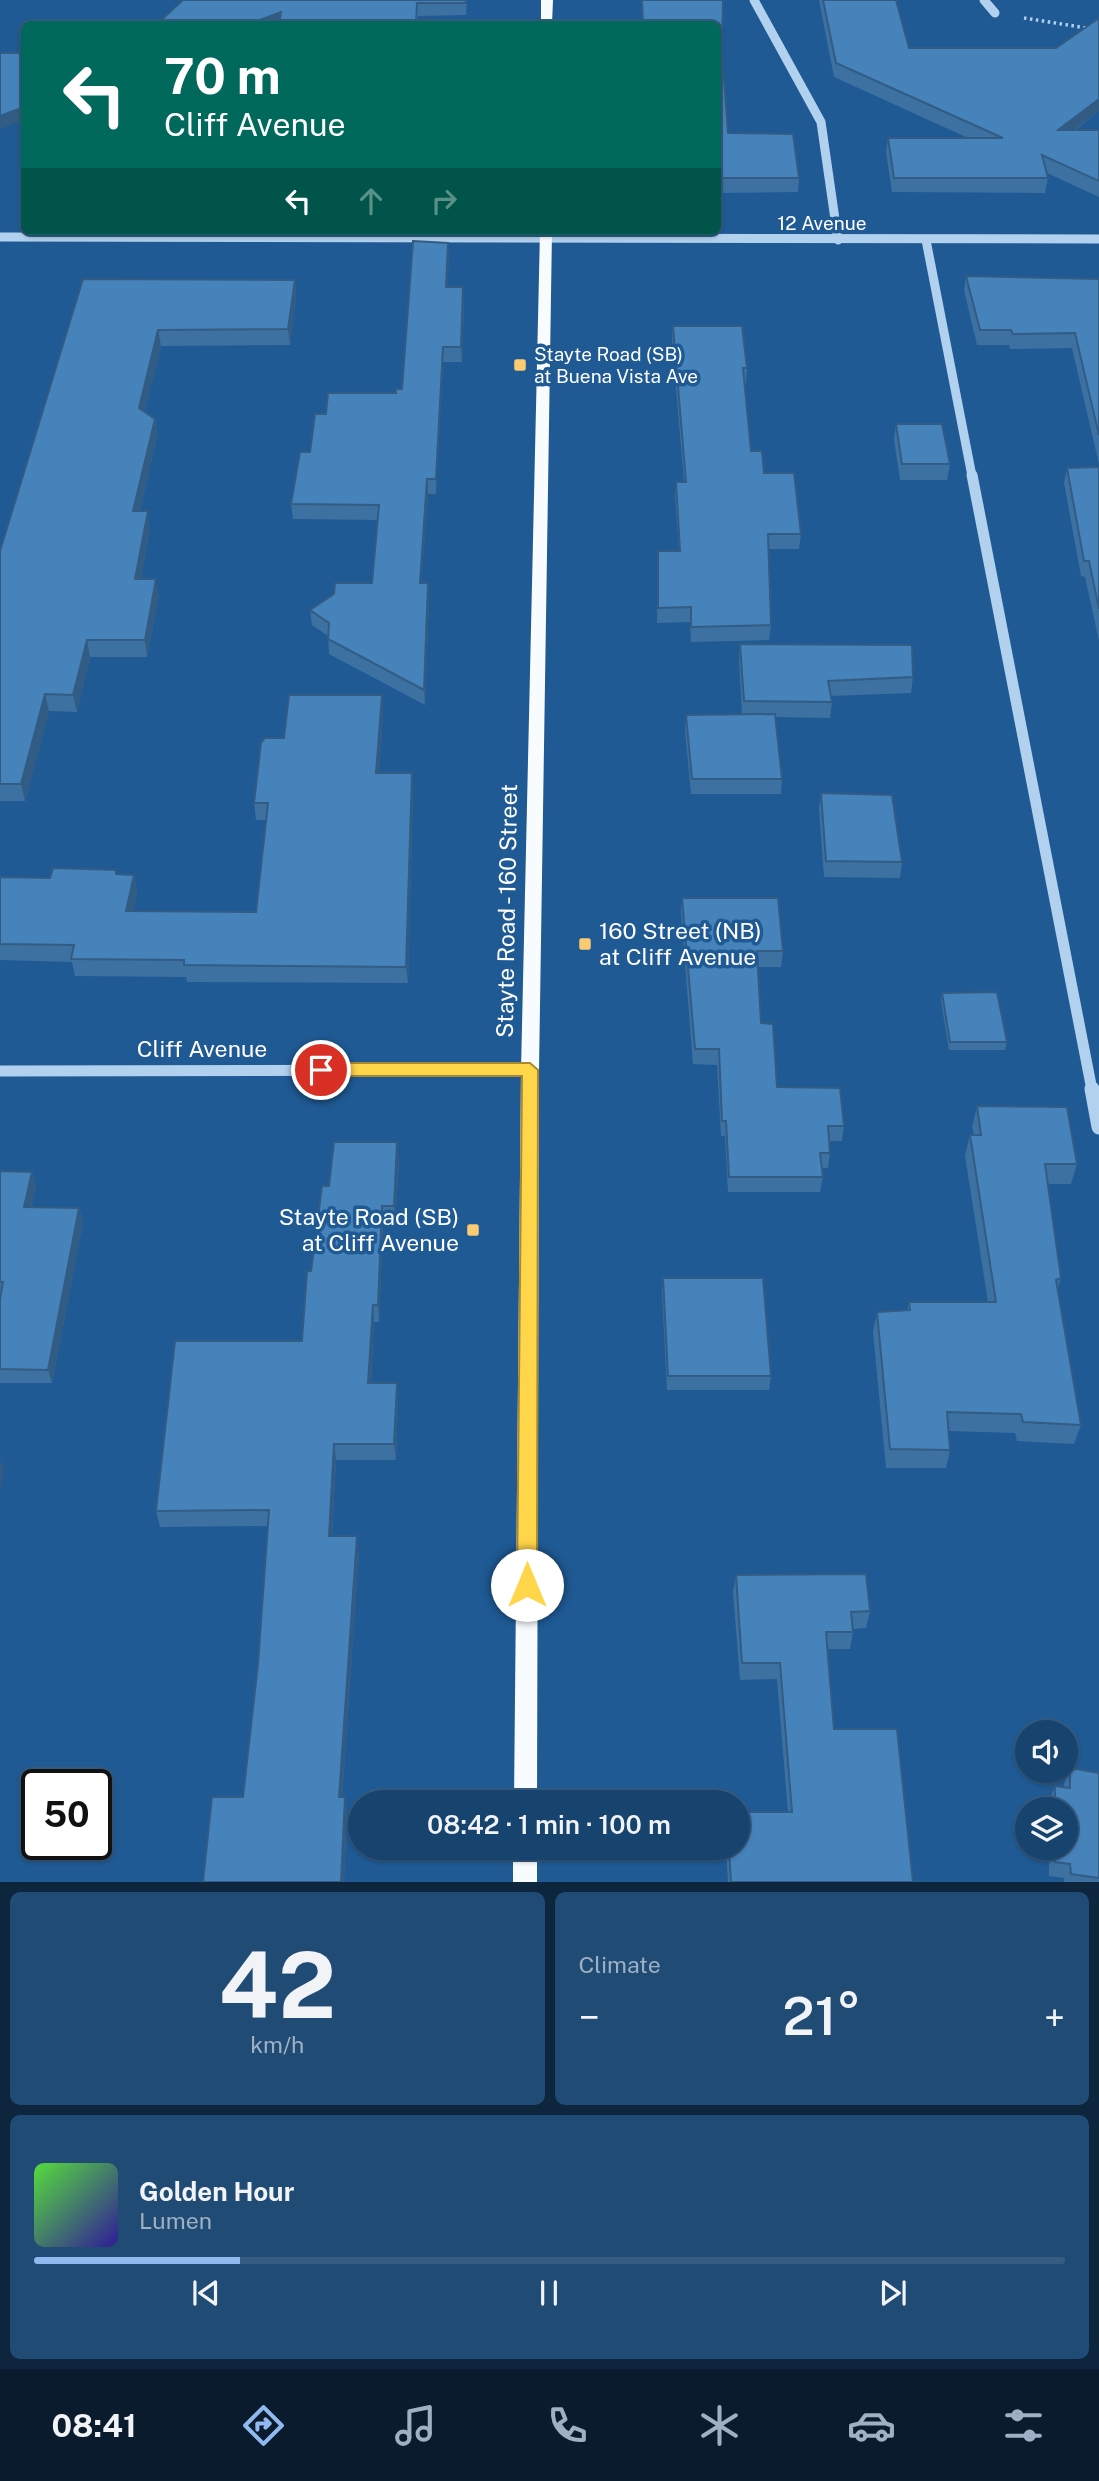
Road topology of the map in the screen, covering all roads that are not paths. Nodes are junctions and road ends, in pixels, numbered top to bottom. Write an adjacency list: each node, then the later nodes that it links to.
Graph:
1 (547, 0): 5 (main road)
2 (754, 0): 9 (street)
3 (984, 0): 4 (street)
4 (995, 13)
5 (547, 21)
6 (546, 235): 7 (street, 12 Avenue); 9 (street, 12 Avenue); 11 (main road, Stayte Road - 160 Street)
7 (0, 237)
8 (1099, 239): 10 (street, 12 Avenue)
9 (838, 240): 10 (street, 12 Avenue)
10 (926, 240): 13 (street)
11 (530, 1070): 12 (street, Cliff Avenue); 14 (main road, Stayte Road - 160 Street)
12 (0, 1071)
13 (1099, 1127)
14 (525, 1790)
15 (525, 1860): 16 (main road)
16 (525, 1882)

